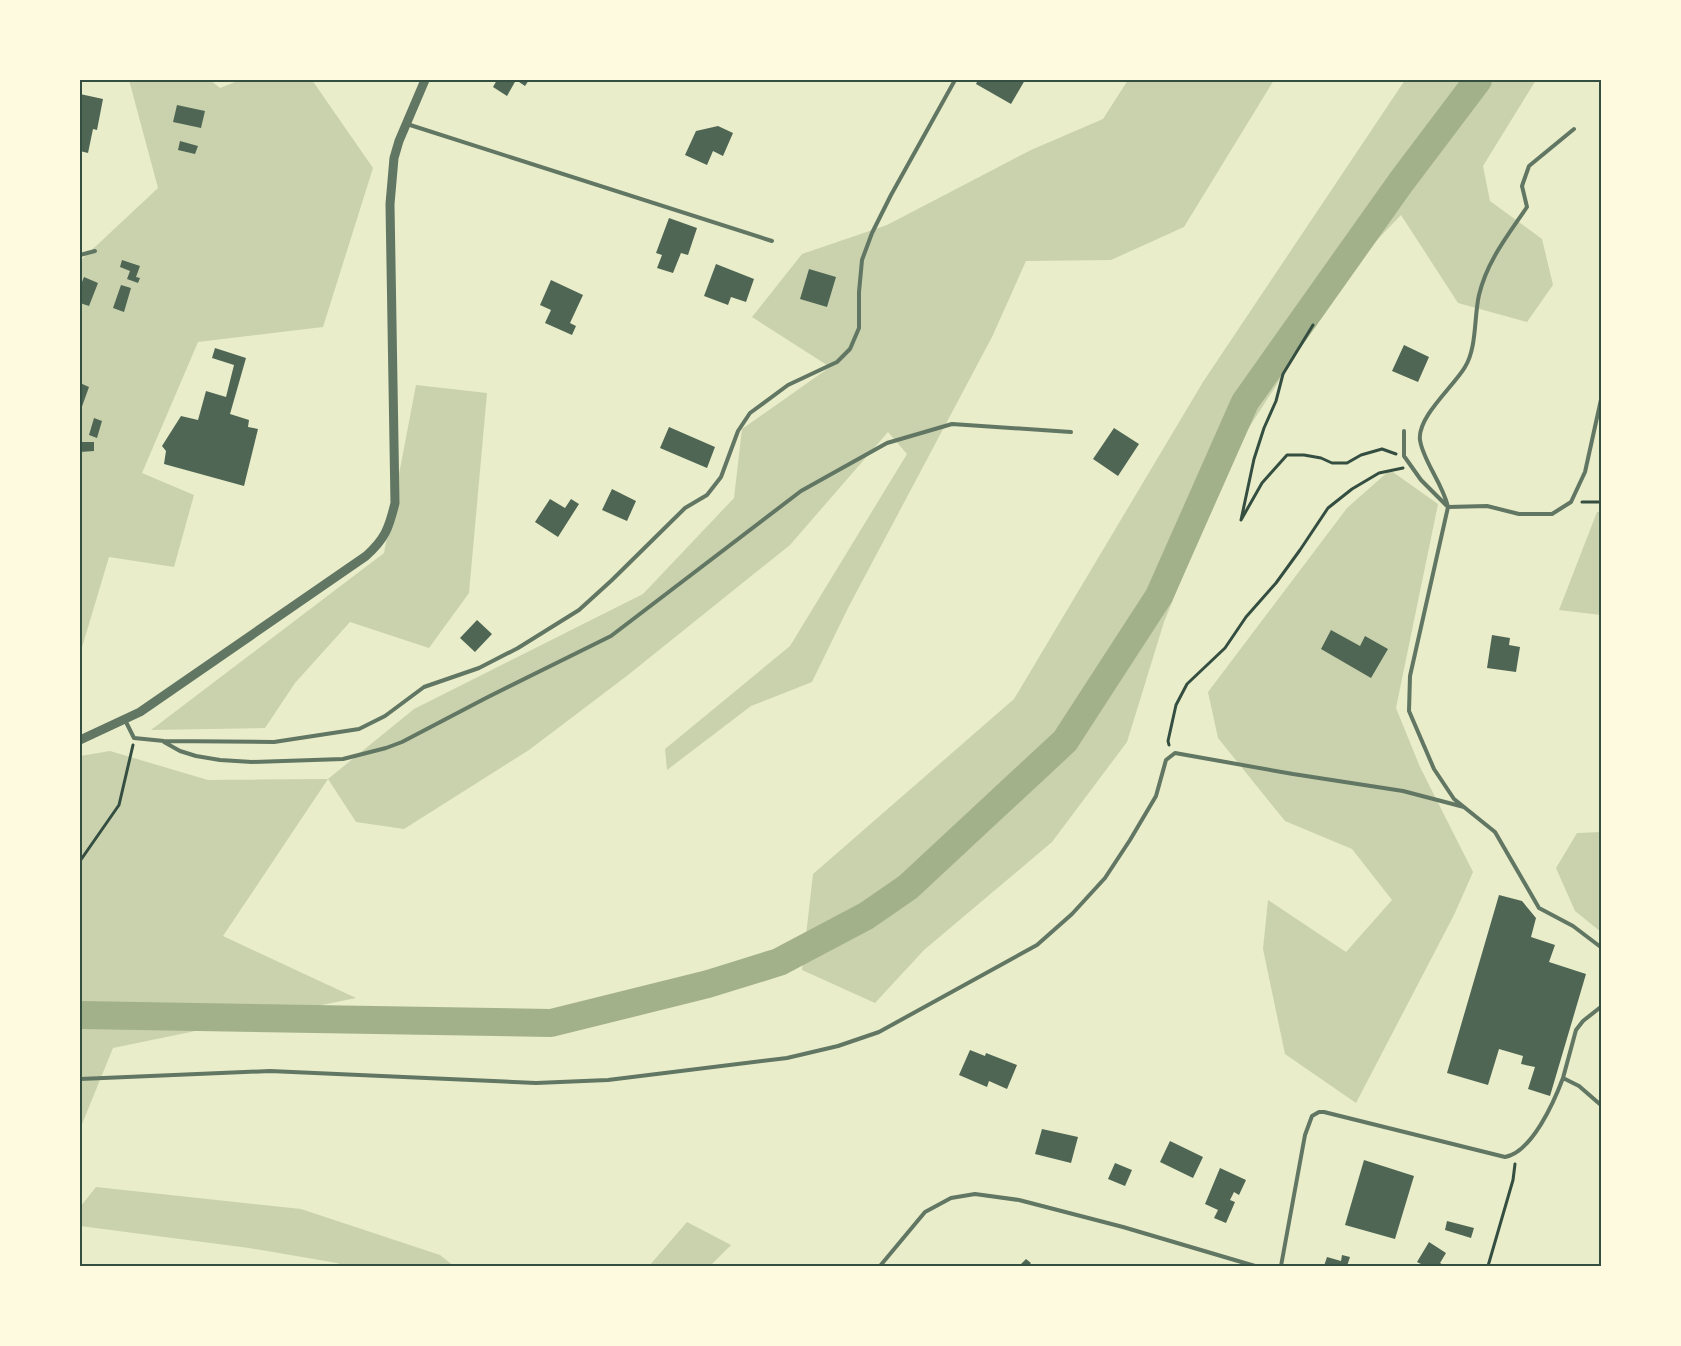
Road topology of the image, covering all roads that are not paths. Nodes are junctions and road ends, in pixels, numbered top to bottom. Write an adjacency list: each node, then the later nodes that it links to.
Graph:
1 (425, 80): 3 (street)
2 (955, 80): 14 (lane)
3 (405, 123): 5 (lane); 12 (street)
4 (1574, 129): 11 (lane)
5 (772, 241)
6 (95, 251): 7 (lane)
7 (80, 255)
8 (1602, 395): 11 (lane)
9 (1404, 431): 11 (lane)
10 (1071, 432): 14 (lane)
11 (1448, 507): 15 (lane)
12 (124, 719): 13 (street); 14 (lane)
13 (80, 740)
14 (164, 741)
15 (1464, 807): 16 (lane); 19 (lane)
16 (1602, 948)
17 (1602, 1006): 18 (lane)
18 (1563, 1078): 20 (lane); 23 (lane)
19 (80, 1079)
20 (1602, 1106)
21 (880, 1266): 22 (lane)
22 (1255, 1266)
23 (1281, 1266)

